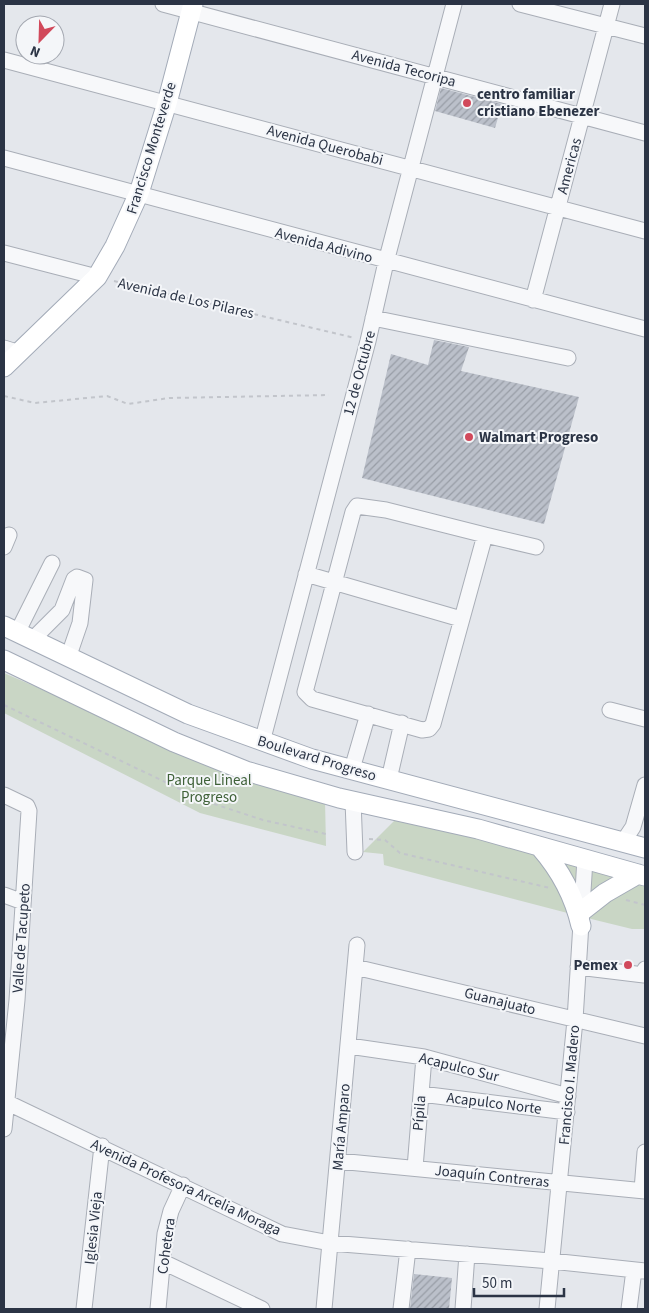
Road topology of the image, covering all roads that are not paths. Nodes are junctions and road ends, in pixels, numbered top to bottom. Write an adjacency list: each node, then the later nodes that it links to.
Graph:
1 (163, 4): 5 (street, Avenida Tecoripa)
2 (454, 4): 9 (street, 12 de Octubre)
3 (520, 4): 6 (street)
4 (612, 4): 6 (street, Americas)
5 (192, 7): 9 (street, Avenida Tecoripa); 10 (main road, Francisco Monteverde)
6 (606, 26): 7 (street); 11 (street, Americas)
7 (645, 36)
8 (4, 60): 10 (street, Avenida Querobabi)
9 (435, 77): 11 (street, Avenida Tecoripa); 14 (street, 12 de Octubre)
10 (167, 103): 14 (street, Avenida Querobabi); 15 (main road, Francisco Monteverde)
11 (582, 117): 12 (street, Avenida Tecoripa); 16 (street, Americas)
12 (645, 133)
13 (4, 158): 15 (street, Avenida Adivino)
14 (412, 168): 16 (street, Avenida Querobabi); 19 (street, 12 de Octubre)
15 (139, 194): 19 (street, Avenida Adivino); 20 (main road, Francisco Monteverde)
16 (558, 208): 17 (street, Avenida Querobabi); 21 (street, Americas)
17 (645, 231)
18 (4, 253): 20 (street, Avenida de Los Pilares)
19 (386, 262): 21 (street, Avenida Adivino); 22 (street, 12 de Octubre)
20 (97, 277): 24 (main road, Francisco Monteverde)
21 (533, 300): 23 (street, Avenida Adivino)
22 (373, 318): 25 (street); 30 (street, 12 de Octubre)
23 (645, 329)
24 (12, 350): 26 (main road, Francisco Monteverde)
25 (568, 358)
26 (4, 367)
27 (485, 535): 28 (street); 31 (street); 33 (street)
28 (536, 548)
29 (52, 563): 35 (street)
30 (306, 574): 31 (street); 42 (street, 12 de Octubre)
31 (334, 582): 33 (street); 39 (street)
32 (62, 610): 34 (street); 34 (street); 35 (street)
33 (462, 619): 41 (street)
34 (80, 623): 36 (street)
35 (18, 633): 36 (main road, Boulevard Progreso)
36 (68, 658): 42 (main road, Boulevard Progreso)
37 (4, 660): 47 (main road, Boulevard Progreso)
38 (610, 710): 40 (street)
39 (368, 714): 41 (street); 43 (street)
40 (645, 719)
41 (402, 724): 44 (street)
42 (262, 742): 43 (main road, Boulevard Progreso)
43 (352, 769): 44 (main road, Boulevard Progreso)
44 (389, 779): 48 (main road, Boulevard Progreso)
45 (645, 785): 49 (street)
46 (4, 795): 56 (street, Valle de Tacupeto)
47 (353, 801): 50 (street); 51 (main road, Boulevard Progreso)
48 (565, 828): 49 (main road, Boulevard Progreso); 53 (main road)
49 (623, 842): 52 (main road, Boulevard Progreso); 53 (main road)
50 (355, 845)
51 (540, 847): 53 (main road, Boulevard Progreso); 57 (main road)
52 (645, 848)
53 (585, 859): 54 (main road, Boulevard Progreso); 57 (street, Francisco I. Madero)
54 (642, 875): 57 (main road)
55 (4, 895): 56 (street)
56 (23, 902): 62 (street, Valle de Tacupeto)
57 (582, 919): 60 (street, Francisco I. Madero)
58 (357, 945): 59 (street, María Amparo)
59 (355, 967): 63 (street, Guanajuato); 65 (street, María Amparo)
60 (578, 967): 61 (street); 63 (street, Francisco I. Madero)
61 (645, 969)
62 (10, 997): 69 (street, Valle de Tacupeto)
63 (575, 1020): 64 (street, Guanajuato); 68 (street, Francisco I. Madero)
64 (645, 1036)
65 (349, 1046): 66 (street, Acapulco Sur); 74 (street, María Amparo)
66 (424, 1057): 67 (street, Pípila); 68 (street, Acapulco Sur)
67 (421, 1094): 70 (street, Acapulco Norte); 75 (street, Pípila)
68 (568, 1096): 70 (street, Francisco I. Madero)
69 (5, 1101): 71 (street, Valle de Tacupeto); 72 (street, Avenida Profesora Arcelia Moraga)
70 (567, 1112): 76 (street, Francisco I. Madero)
71 (4, 1129)
72 (102, 1146): 77 (street, Avenida Profesora Arcelia Moraga); 85 (street, Iglesia Vieja)
73 (645, 1152): 78 (street)
74 (338, 1161): 75 (street, Joaquín Contreras); 79 (street, María Amparo)
75 (415, 1168): 76 (street, Joaquín Contreras)
76 (560, 1183): 78 (street, Joaquín Contreras); 82 (street, Francisco I. Madero)
77 (183, 1185): 79 (street, Avenida Profesora Arcelia Moraga); 83 (street, Cohetera)
78 (644, 1190)
79 (330, 1243): 80 (street, Avenida Profesora Arcelia Moraga); 88 (street, María Amparo)
80 (408, 1249): 81 (street, Avenida Profesora Arcelia Moraga); 89 (street)
81 (467, 1254): 82 (street, Avenida Profesora Arcelia Moraga); 90 (street)
82 (550, 1261): 84 (street, Avenida Profesora Arcelia Moraga); 91 (street, Francisco I. Madero)
83 (163, 1262): 86 (street, Cohetera); 87 (street)
84 (640, 1271): 92 (street)
85 (84, 1309)
86 (158, 1309)
87 (262, 1309)
88 (324, 1309)
89 (401, 1309)
90 (463, 1309)
91 (547, 1309)
92 (629, 1309)

